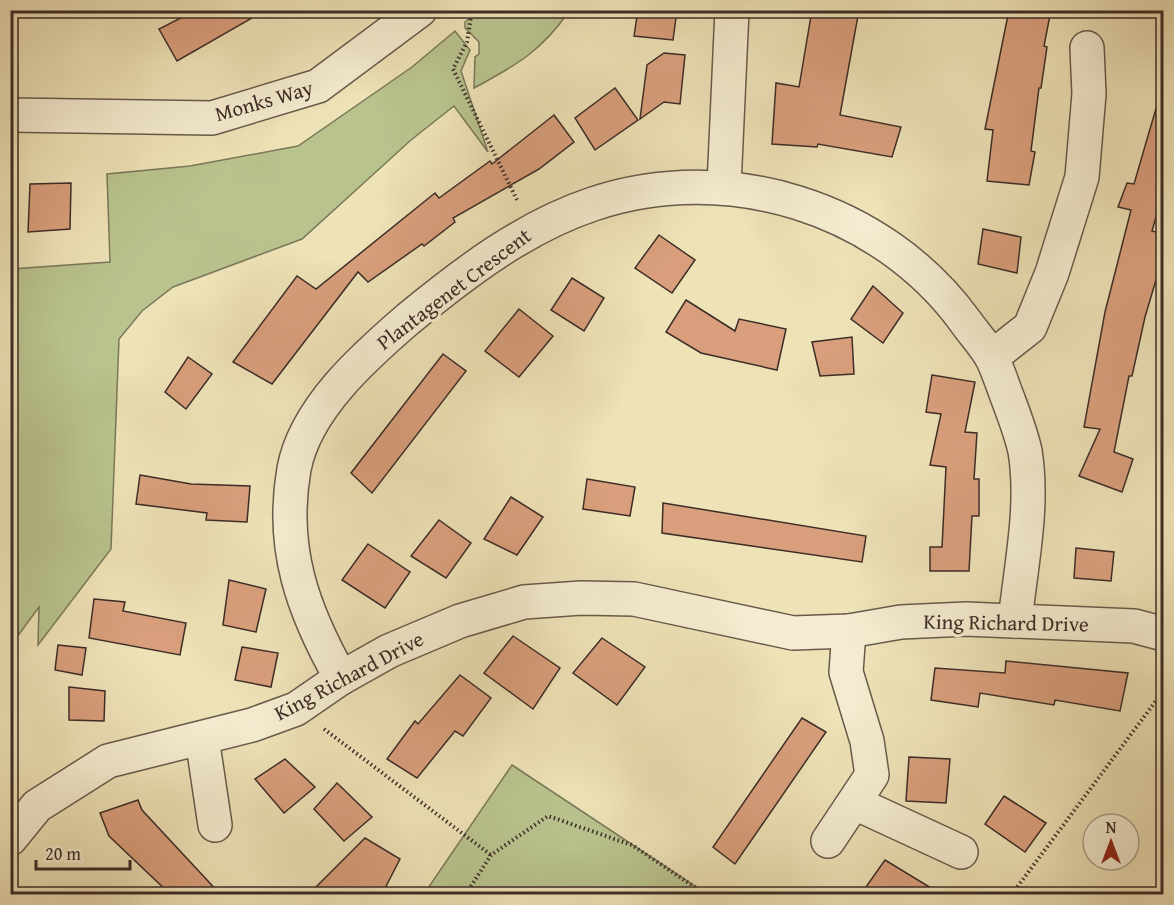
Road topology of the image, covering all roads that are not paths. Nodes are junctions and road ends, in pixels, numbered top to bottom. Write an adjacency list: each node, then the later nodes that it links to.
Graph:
1 (420, 10): 4 (street, Monks Way)
2 (732, 10): 5 (street)
3 (1087, 48): 6 (street)
4 (10, 115)
5 (724, 186): 6 (street, Plantagenet Crescent); 10 (street, Plantagenet Crescent)
6 (992, 357): 7 (street, Plantagenet Crescent)
7 (1015, 621): 8 (street, King Richard Drive); 9 (street, King Richard Drive)
8 (849, 631): 10 (street, King Richard Drive); 12 (street)
9 (1164, 634)
10 (341, 678): 11 (street, King Richard Drive)
11 (202, 738): 13 (street); 14 (street, King Richard Drive)
12 (855, 803): 15 (street); 16 (street)
13 (215, 825)
14 (10, 839)
15 (828, 841)
16 (961, 852)

